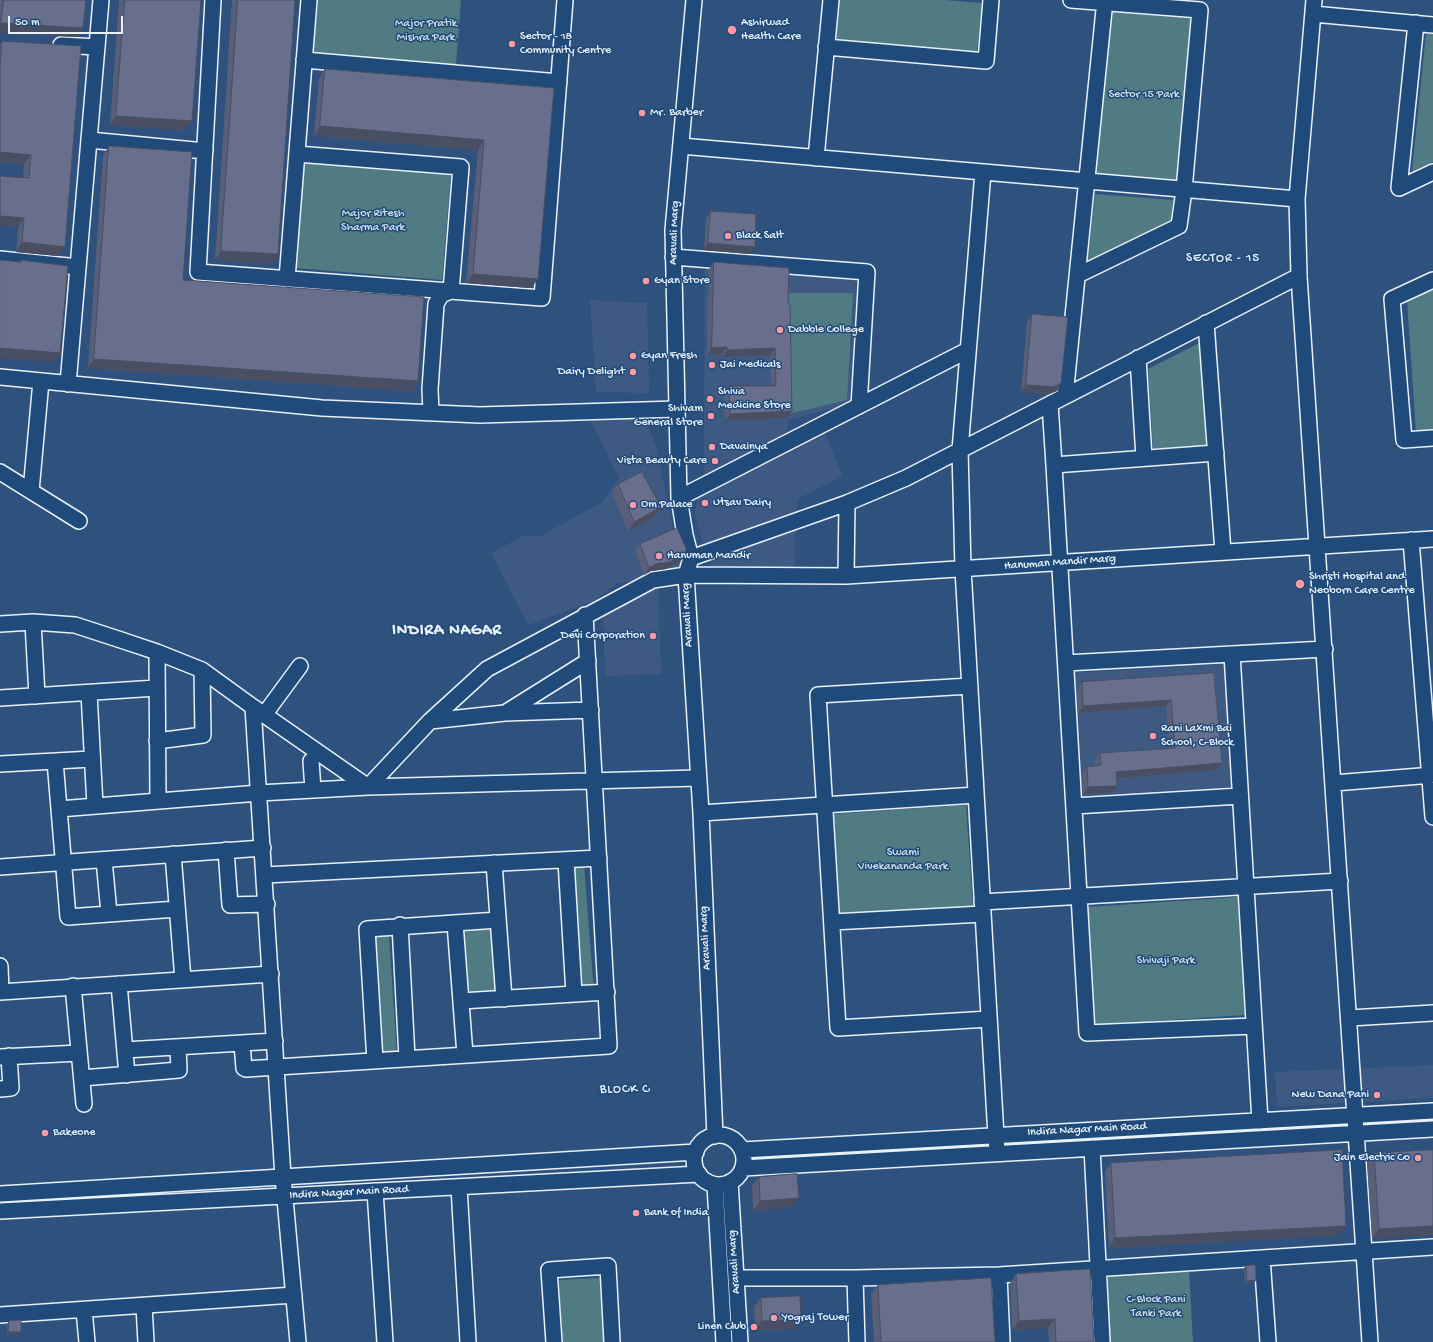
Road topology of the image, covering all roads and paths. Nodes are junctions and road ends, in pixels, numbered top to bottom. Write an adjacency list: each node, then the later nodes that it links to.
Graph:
1 (101, 0): 14 (street)
2 (213, 0): 20 (street)
3 (309, 0): 16 (street)
4 (565, 0): 17 (street)
5 (694, 0): 19 (street, Aravali Marg)
6 (831, 0): 15 (street)
7 (991, 0): 15 (street)
8 (1071, 0): 9 (street)
9 (1104, 1): 25 (street); 26 (street)
10 (1313, 7): 11 (street); 27 (street)
11 (1416, 23): 12 (street); 24 (street)
12 (1433, 25)
13 (45, 44): 14 (street)
14 (97, 47): 18 (street)
15 (826, 47): 22 (street)
16 (304, 60): 17 (street); 21 (street)
17 (559, 82): 35 (street)
18 (89, 140): 20 (street); 30 (street)
19 (681, 146): 22 (street); 28 (street, Aravali Marg)
20 (205, 151): 33 (street)
21 (297, 154): 33 (street); 35 (street)
22 (816, 158): 23 (street)
23 (983, 172): 25 (street); 37 (street)
24 (1433, 172)
25 (1087, 181): 26 (street); 31 (street)
26 (1184, 190): 27 (street); 31 (street)
27 (1297, 199): 32 (street)
28 (673, 257): 44 (street); 45 (street, Aravali Marg)
29 (0, 259): 30 (street)
30 (78, 267): 41 (street)
31 (1078, 275): 42 (street)
32 (1299, 276): 36 (street); 59 (street)
33 (287, 278): 35 (street)
34 (1433, 280): 47 (street)
35 (451, 291): 46 (street)
36 (1206, 323): 38 (street); 49 (street)
37 (968, 350): 44 (street); 48 (street)
38 (1138, 358): 42 (street); 50 (street)
39 (0, 377): 40 (street)
40 (42, 381): 41 (street); 53 (street)
41 (68, 384): 46 (street)
42 (1064, 396): 43 (street)
43 (1050, 404): 48 (street); 51 (street)
44 (859, 406): 54 (street)
45 (676, 409): 46 (street); 54 (street, Aravali Marg)
46 (431, 413)
47 (1433, 438)
48 (960, 450): 55 (street); 63 (street)
49 (1216, 453): 50 (street); 60 (street)
50 (1144, 458): 51 (street)
51 (1054, 465): 62 (street)
52 (0, 472): 53 (street)
53 (31, 491): 56 (street)
54 (679, 498): 61 (street, Aravali Marg)
55 (847, 503): 61 (street); 65 (street)
56 (79, 521)
57 (1433, 539): 58 (street, Hanuman Mandir Marg)
58 (1411, 540): 59 (street, Hanuman Mandir Marg); 69 (street)
59 (1318, 546): 60 (street, Hanuman Mandir Marg); 70 (street)
60 (1223, 552): 62 (street, Hanuman Mandir Marg)
61 (691, 558): 64 (street, Aravali Marg)
62 (1060, 562): 63 (street, Hanuman Mandir Marg); 74 (street)
63 (963, 569): 65 (street, Hanuman Mandir Marg); 77 (street)
64 (686, 575): 65 (street, Hanuman Mandir Marg); 66 (street, Hanuman Mandir Marg); 92 (street, Aravali Marg)
65 (846, 576)
66 (585, 615): 73 (street); 85 (street, Hanuman Mandir Marg)
67 (33, 622): 68 (street); 71 (street); 80 (street)
68 (0, 624)
69 (1426, 644): 91 (street)
70 (1325, 649): 72 (street); 94 (street)
71 (157, 652): 76 (street); 78 (street)
72 (1232, 654): 74 (street); 99 (street)
73 (588, 662): 82 (street); 84 (street)
74 (1066, 663): 103 (street)
75 (300, 666): 83 (street)
76 (202, 670): 83 (street); 86 (street)
77 (970, 686): 98 (street); 101 (street)
78 (157, 688): 79 (street); 86 (street)
79 (89, 693): 80 (street); 87 (street)
80 (37, 696): 81 (street)
81 (0, 698)
82 (591, 710): 84 (street); 93 (street)
83 (258, 711): 95 (street); 97 (street)
84 (504, 713): 85 (street)
85 (430, 721): 95 (street, Hanuman Mandir Marg)
86 (157, 741): 100 (street)
87 (92, 759): 88 (street); 102 (street)
88 (55, 761): 90 (street); 104 (street)
89 (311, 761): 96 (street)
90 (0, 764)
91 (1431, 776): 94 (street); 106 (street)
92 (698, 778): 93 (street); 105 (street, Aravali Marg)
93 (595, 781): 95 (street); 110 (street)
94 (1334, 783): 117 (street)
95 (368, 787): 96 (street)
96 (313, 790): 97 (street)
97 (259, 793): 100 (street); 107 (street)
98 (976, 795): 101 (street); 121 (street)
99 (1240, 796): 103 (street); 118 (street)
100 (158, 801): 102 (street)
101 (825, 805): 105 (street); 125 (street)
102 (95, 806): 104 (street)
103 (1074, 806): 119 (street)
104 (59, 810): 113 (street)
105 (700, 813): 161 (street, Aravali Marg)
106 (1433, 816)
107 (263, 848): 108 (street); 116 (street)
108 (226, 850): 109 (street); 120 (street)
109 (173, 854): 111 (street); 122 (street)
110 (599, 858): 112 (street); 134 (street)
111 (104, 860): 113 (street); 123 (street)
112 (566, 860): 114 (street); 135 (street)
113 (64, 863): 115 (street); 123 (street)
114 (494, 863): 116 (street); 124 (street)
115 (0, 867)
116 (265, 875): 120 (street)
117 (1340, 881): 118 (street); 139 (street)
118 (1246, 886): 119 (street); 141 (street)
119 (1080, 896): 121 (street); 141 (street)
120 (267, 904): 129 (street)
121 (983, 908): 125 (street); 140 (street)
122 (177, 909): 123 (street); 130 (street)
123 (109, 913)
124 (498, 920): 126 (street); 136 (street)
125 (832, 922): 140 (street)
126 (455, 923): 127 (street); 137 (street)
127 (400, 925): 149 (street); 150 (street)
128 (0, 966): 133 (street)
129 (271, 974): 130 (street); 142 (street)
130 (183, 980): 131 (street)
131 (119, 984): 132 (street); 145 (street)
132 (73, 986): 133 (street); 146 (street)
133 (1, 992)
134 (607, 992): 135 (street); 147 (street)
135 (574, 994): 136 (street)
136 (504, 999): 137 (street)
137 (461, 1001): 147 (street)
138 (1433, 1013): 139 (street)
139 (1350, 1018): 157 (street)
140 (989, 1019): 162 (street)
141 (1254, 1026): 158 (street)
142 (275, 1041): 143 (street); 151 (street)
143 (242, 1044): 144 (street); 151 (street)
144 (178, 1047): 145 (street); 152 (street)
145 (125, 1050): 152 (street)
146 (79, 1053): 148 (street); 153 (street)
147 (465, 1055): 149 (street)
148 (4, 1056): 154 (street)
149 (407, 1058): 150 (street)
150 (375, 1061): 151 (street)
151 (277, 1067): 169 (street)
152 (126, 1075): 153 (street)
153 (82, 1078): 155 (street)
154 (0, 1089)
155 (84, 1104)
156 (1433, 1111): 157 (street, Indira Nagar Main Road)
157 (1356, 1115): 158 (street, Indira Nagar Main Road); 160 (street)
158 (1260, 1121): 162 (street, Indira Nagar Main Road)
159 (1433, 1129): 160 (street, Indira Nagar Main Road)
160 (1357, 1133): 163 (street, Indira Nagar Main Road); 178 (street)
161 (715, 1136): 164 (street); 165 (street)
162 (996, 1136): 164 (street, Indira Nagar Main Road); 166 (street)
163 (1092, 1148): 166 (street, Indira Nagar Main Road); 180 (street)
164 (742, 1150): 167 (street)
165 (696, 1152): 168 (street); 169 (street, Indira Nagar Main Road)
166 (997, 1153): 167 (street, Indira Nagar Main Road)
167 (743, 1168): 170 (street)
168 (699, 1174): 171 (street); 172 (street, Indira Nagar Main Road)
169 (283, 1177): 174 (street, Indira Nagar Main Road); 175 (street)
170 (730, 1182): 171 (street); 182 (street, Aravali Marg)
171 (715, 1185): 195 (street, Aravali Marg)
172 (459, 1187): 173 (street, Indira Nagar Main Road); 192 (street)
173 (375, 1191): 175 (street, Indira Nagar Main Road); 191 (street)
174 (0, 1194)
175 (285, 1196): 176 (street, Indira Nagar Main Road); 184 (street)
176 (0, 1211)
177 (1433, 1247): 178 (street)
178 (1365, 1251): 179 (street); 201 (street)
179 (1262, 1258): 180 (street); 200 (street)
180 (1098, 1268): 181 (street); 199 (street)
181 (999, 1275): 183 (street); 198 (street)
182 (736, 1278): 183 (street); 196 (street, Aravali Marg)
183 (855, 1278): 197 (street)
184 (294, 1296): 185 (street); 190 (street)
185 (144, 1306): 186 (street); 189 (street)
186 (84, 1310): 187 (street); 188 (street)
187 (0, 1315)
188 (87, 1342)
189 (146, 1342)
190 (298, 1342)
191 (385, 1342)
192 (468, 1342)
193 (554, 1342): 194 (street)
194 (612, 1342)
195 (724, 1342)
196 (740, 1342)
197 (857, 1342)
198 (1002, 1342)
199 (1102, 1342)
200 (1268, 1342)
201 (1370, 1342)

